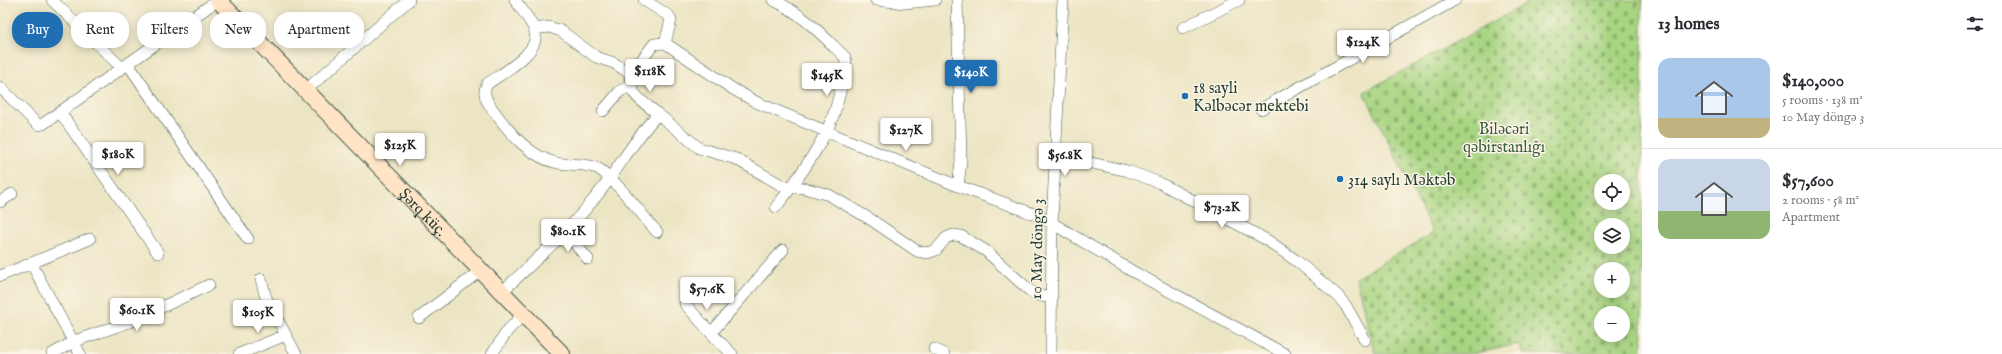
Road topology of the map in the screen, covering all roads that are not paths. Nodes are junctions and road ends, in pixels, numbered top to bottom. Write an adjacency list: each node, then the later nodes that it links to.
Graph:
1 (52, 0): 16 (street)
2 (218, 0): 16 (street); 20 (street, Şərq küç.)
3 (409, 0): 20 (street)
4 (515, 0): 14 (street)
5 (644, 0): 15 (street)
6 (773, 0): 25 (street)
7 (876, 0): 8 (street)
8 (935, 0)
9 (957, 0): 28 (street)
10 (1063, 0): 26 (street, 10 May döngə 3)
11 (1239, 0): 13 (street)
12 (1456, 0): 21 (street)
13 (1183, 28)
14 (534, 29): 17 (street); 27 (street)
15 (665, 43): 17 (street); 25 (street)
16 (125, 66): 23 (street); 37 (street)
17 (632, 74): 18 (street)
18 (630, 86): 22 (street); 24 (street)
19 (0, 87): 23 (street)
20 (306, 90): 42 (street, Şərq küç.)
21 (1261, 110)
22 (604, 111)
23 (60, 112): 39 (street)
24 (658, 114): 27 (street); 29 (street)
25 (826, 132): 28 (street); 29 (street)
26 (1055, 155): 33 (street, 10 May döngə 3); 53 (street)
27 (610, 178): 34 (street); 35 (street)
28 (958, 186): 33 (street)
29 (791, 187): 32 (street); 47 (street)
30 (12, 194): 31 (street)
31 (0, 202)
32 (776, 207)
33 (1052, 223): 47 (street, 10 May döngə 3); 65 (street)
34 (565, 232): 40 (street); 46 (street)
35 (657, 232)
36 (90, 239): 41 (street)
37 (248, 239)
38 (783, 250): 51 (street)
39 (158, 253)
40 (588, 259)
41 (31, 263): 43 (street); 54 (street)
42 (481, 270): 46 (street, Şərq küç.); 50 (street)
43 (0, 276)
44 (261, 279): 52 (street)
45 (209, 285): 54 (street)
46 (502, 292): 49 (street, Şərq küç.)
47 (1052, 298): 64 (street, 10 May döngə 3)
48 (685, 304): 51 (street)
49 (524, 314): 60 (street); 61 (street, Şərq küç.)
50 (419, 318)
51 (711, 332): 62 (street)
52 (286, 335): 58 (street); 59 (street)
53 (1365, 340)
54 (75, 341): 56 (street); 57 (street)
55 (934, 349): 63 (street)
56 (52, 354)
57 (80, 354)
58 (239, 354)
59 (296, 354)
60 (492, 354)
61 (562, 354)
62 (732, 354)
63 (944, 354)
64 (1051, 354)
65 (1285, 354)

